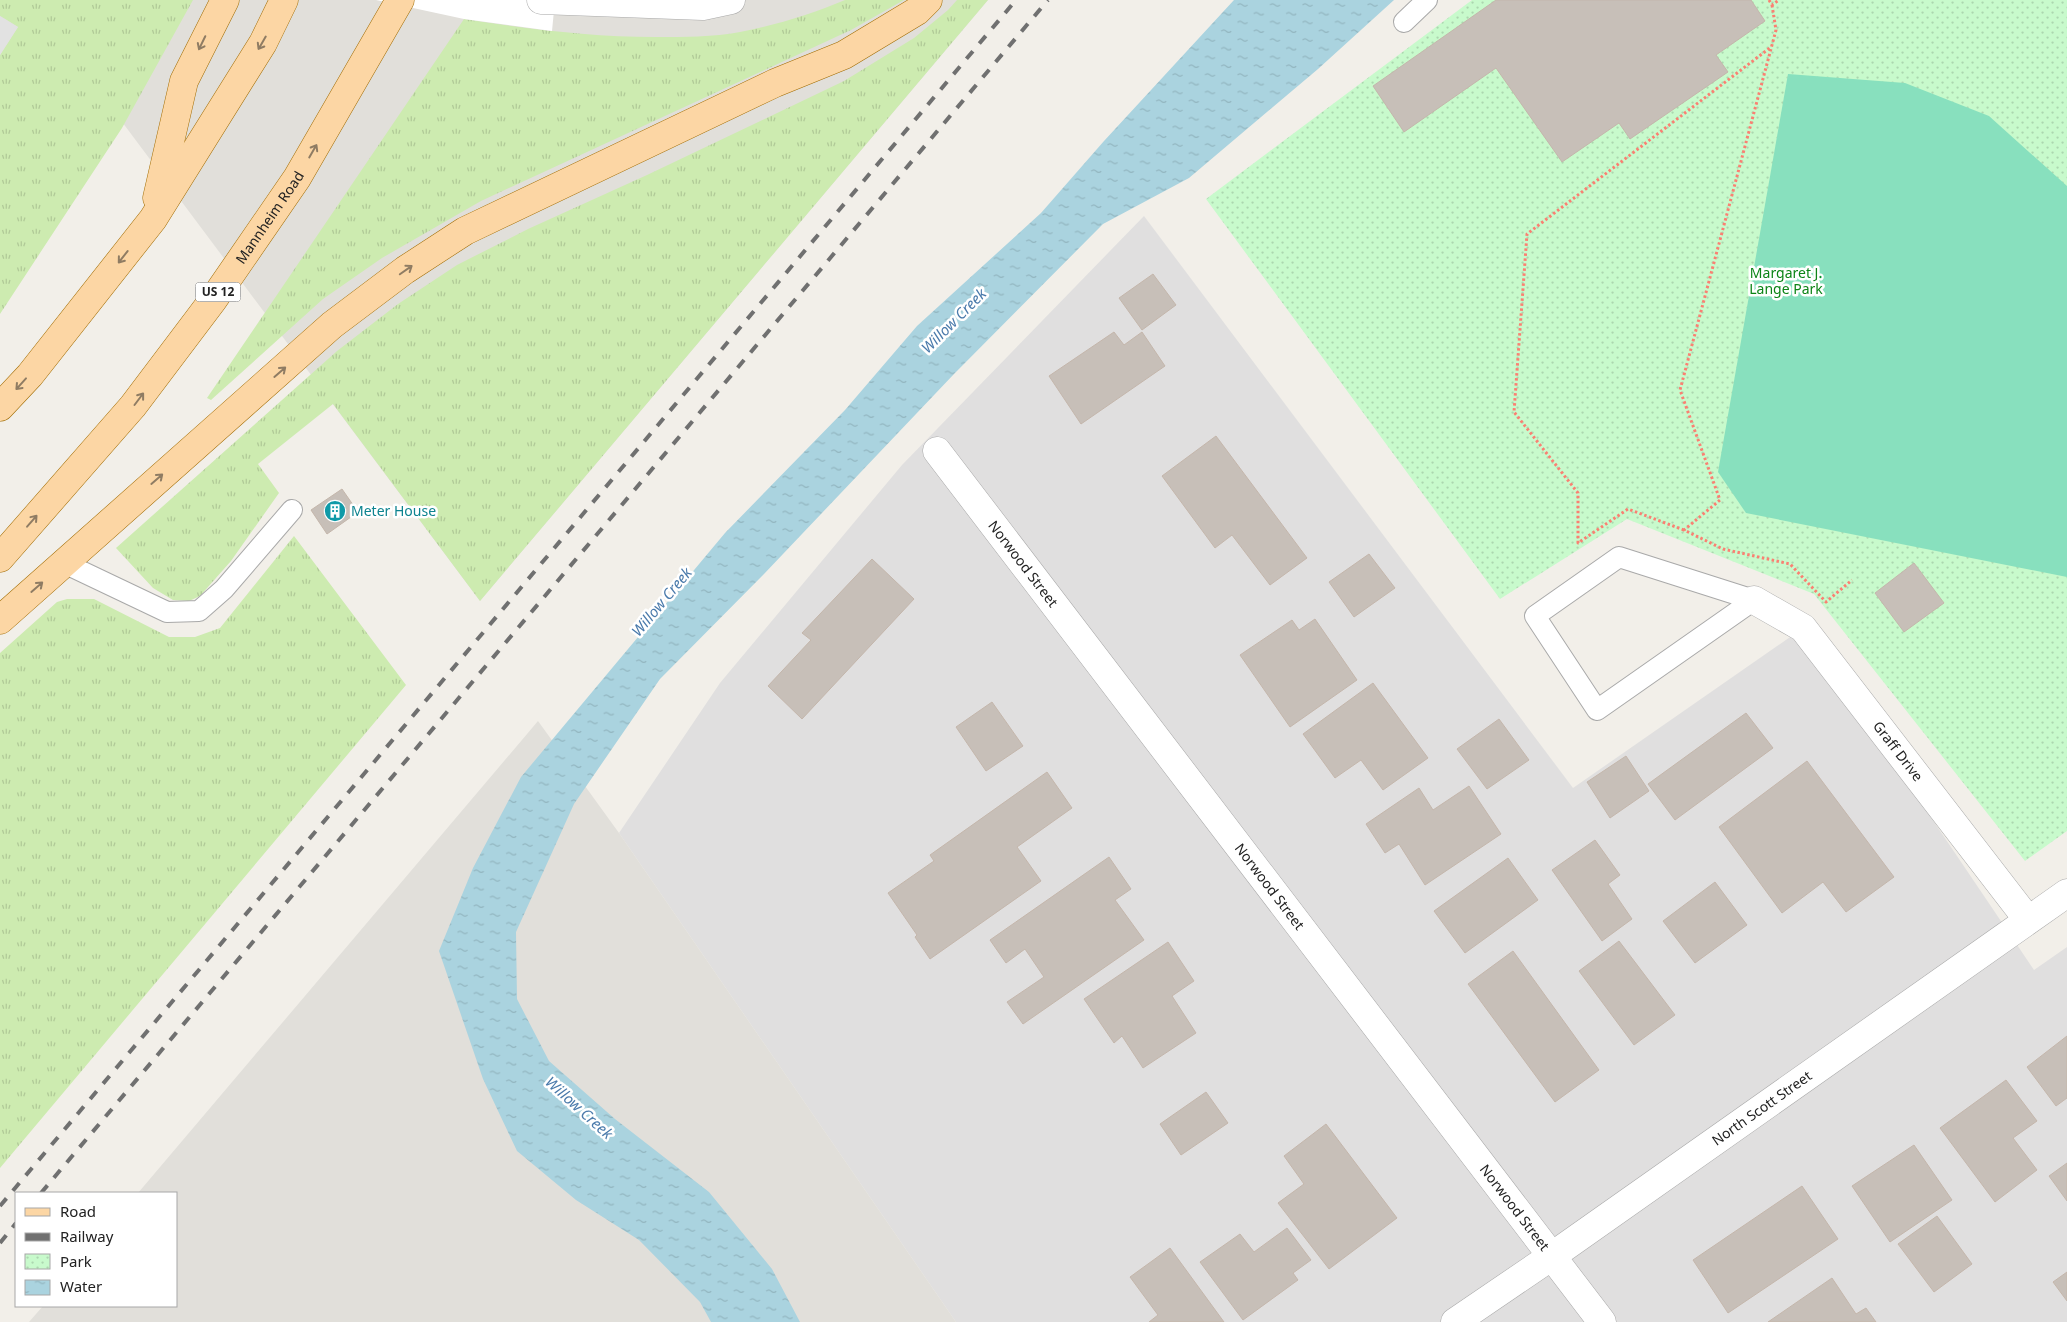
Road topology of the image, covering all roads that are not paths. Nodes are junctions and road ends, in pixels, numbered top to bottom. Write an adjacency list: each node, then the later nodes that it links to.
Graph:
1 (225, 0): 9 (main road, one-way to 9)
2 (284, 0): 9 (main road, one-way to 9)
3 (400, 0): 13 (main road, Mannheim Road / US 12, one-way to 3)
4 (731, 0): 7 (street)
5 (928, 0): 14 (main road, one-way to 5)
6 (1427, 0): 8 (lane)
7 (548, 1)
8 (1404, 22)
9 (153, 219): 10 (main road, one-way to 10)
10 (0, 408)
11 (937, 451): 19 (street, Norwood Street)
12 (292, 510): 14 (lane)
13 (0, 558)
14 (64, 563): 16 (main road, one-way to 14)
15 (1754, 600): 15 (lane); 18 (street, Graff Drive)
16 (0, 620)
17 (2067, 893): 18 (street, North Scott Street)
18 (2028, 920): 19 (street, North Scott Street)
19 (1552, 1256): 20 (street, North Scott Street); 21 (street, Norwood Street)
20 (1455, 1322)
21 (1602, 1322)

